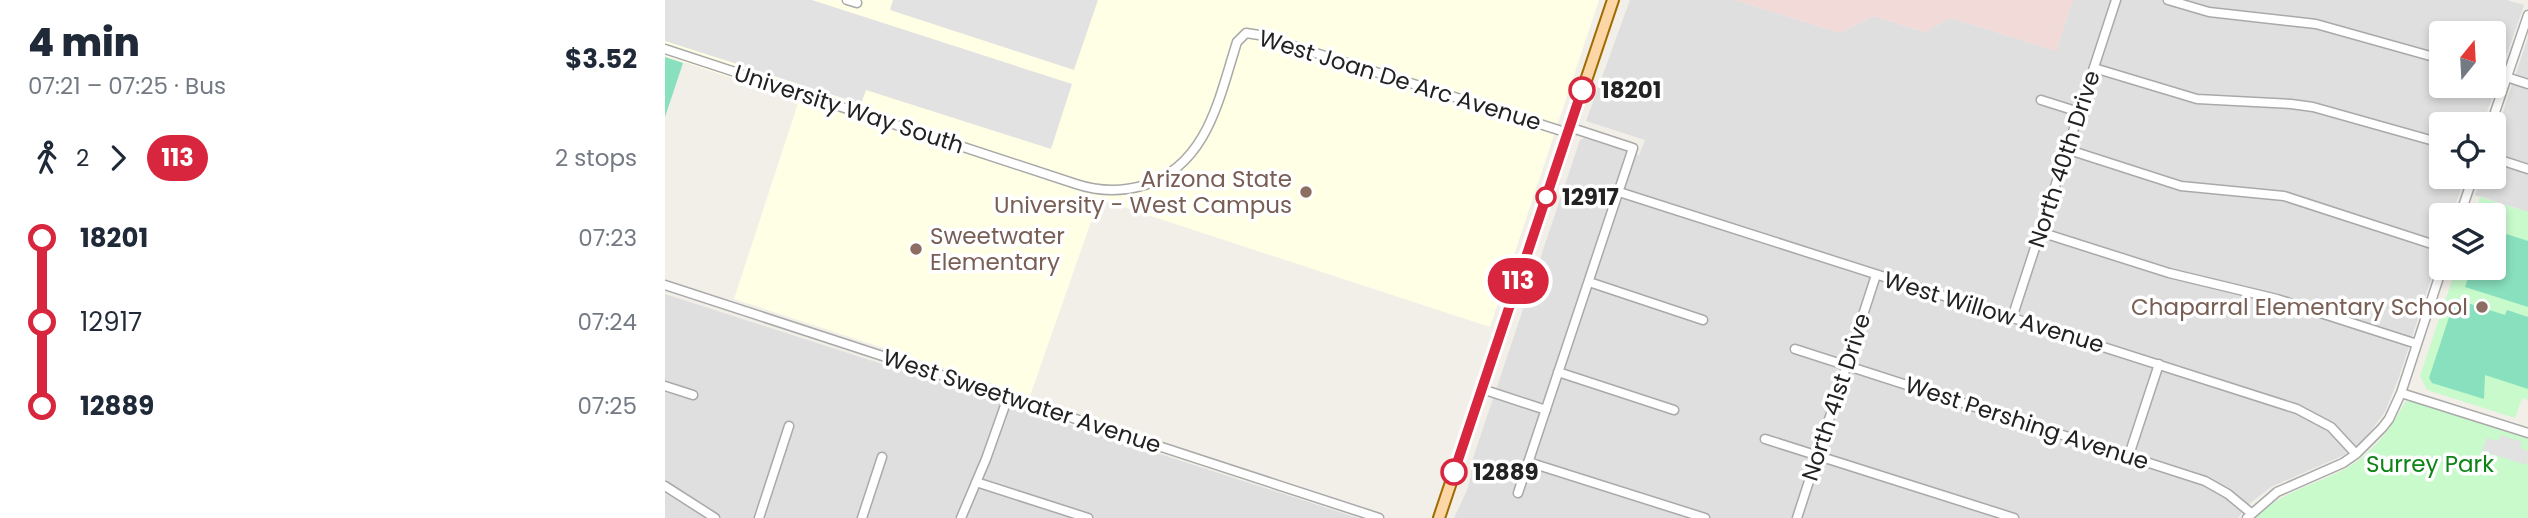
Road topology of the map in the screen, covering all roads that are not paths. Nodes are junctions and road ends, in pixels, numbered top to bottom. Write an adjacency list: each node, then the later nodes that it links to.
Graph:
1 (847, 0): 6 (street)
2 (1613, 0): 17 (main road)
3 (2116, 0): 11 (street, North 40th Drive)
4 (2168, 0): 7 (street)
5 (2210, 2): 7 (street)
6 (857, 4)
7 (2209, 12): 10 (street)
8 (2528, 15): 12 (street)
9 (665, 49): 22 (street, University Way South)
10 (2429, 56)
11 (2094, 68): 15 (street, North 40th Drive); 18 (street)
12 (2507, 77): 13 (street); 16 (street)
13 (2528, 84)
14 (2041, 100): 15 (street)
15 (2079, 112): 19 (street, North 40th Drive)
16 (2495, 112)
17 (1569, 130): 22 (street, West Joan De Arc Avenue); 23 (street, West Joan De Arc Avenue); 38 (main road)
18 (2429, 140)
19 (2066, 149): 24 (street, North 40th Drive); 25 (street)
20 (2506, 162): 21 (street)
21 (2528, 169)
22 (1113, 191)
23 (1619, 192): 26 (street, West Willow Avenue); 28 (street)
24 (2040, 232): 30 (street, North 40th Drive); 32 (street)
25 (2429, 243)
26 (1876, 275): 30 (street, West Willow Avenue); 35 (street, North 41st Drive)
27 (2438, 280): 32 (street)
28 (1589, 282): 31 (street); 36 (street)
29 (665, 285): 41 (street, West Sweetwater Avenue)
30 (2012, 318): 34 (street, West Willow Avenue)
31 (1703, 320)
32 (2417, 344): 39 (street)
33 (1795, 349): 35 (street, West Pershing Avenue)
34 (2159, 364): 47 (street, West Willow Avenue); 48 (street)
35 (1847, 365): 48 (street, West Pershing Avenue); 49 (street, North 41st Drive)
36 (1558, 372): 42 (street); 43 (street)
37 (665, 386): 40 (street)
38 (1482, 388): 42 (street); 62 (main road)
39 (2400, 393): 45 (street); 47 (street)
40 (693, 395)
41 (1009, 397): 52 (street); 61 (street, West Sweetwater Avenue)
42 (1546, 410): 51 (street)
43 (1674, 410)
44 (789, 426): 57 (street)
45 (2528, 433)
46 (1765, 439): 49 (street)
47 (2355, 454): 55 (street)
48 (2129, 455): 55 (street, West Pershing Avenue)
49 (1817, 456): 64 (street, North 41st Drive); 65 (street)
50 (882, 457): 58 (street)
51 (1528, 462): 54 (street); 63 (street)
52 (976, 482): 59 (street); 60 (street)
53 (665, 485): 56 (street)
54 (1518, 493)
55 (2249, 515)
56 (715, 518)
57 (759, 518)
58 (862, 518)
59 (961, 518)
60 (1088, 518)
61 (1379, 518)
62 (1439, 518)
63 (1705, 518)
64 (1797, 518)
65 (2014, 518)

